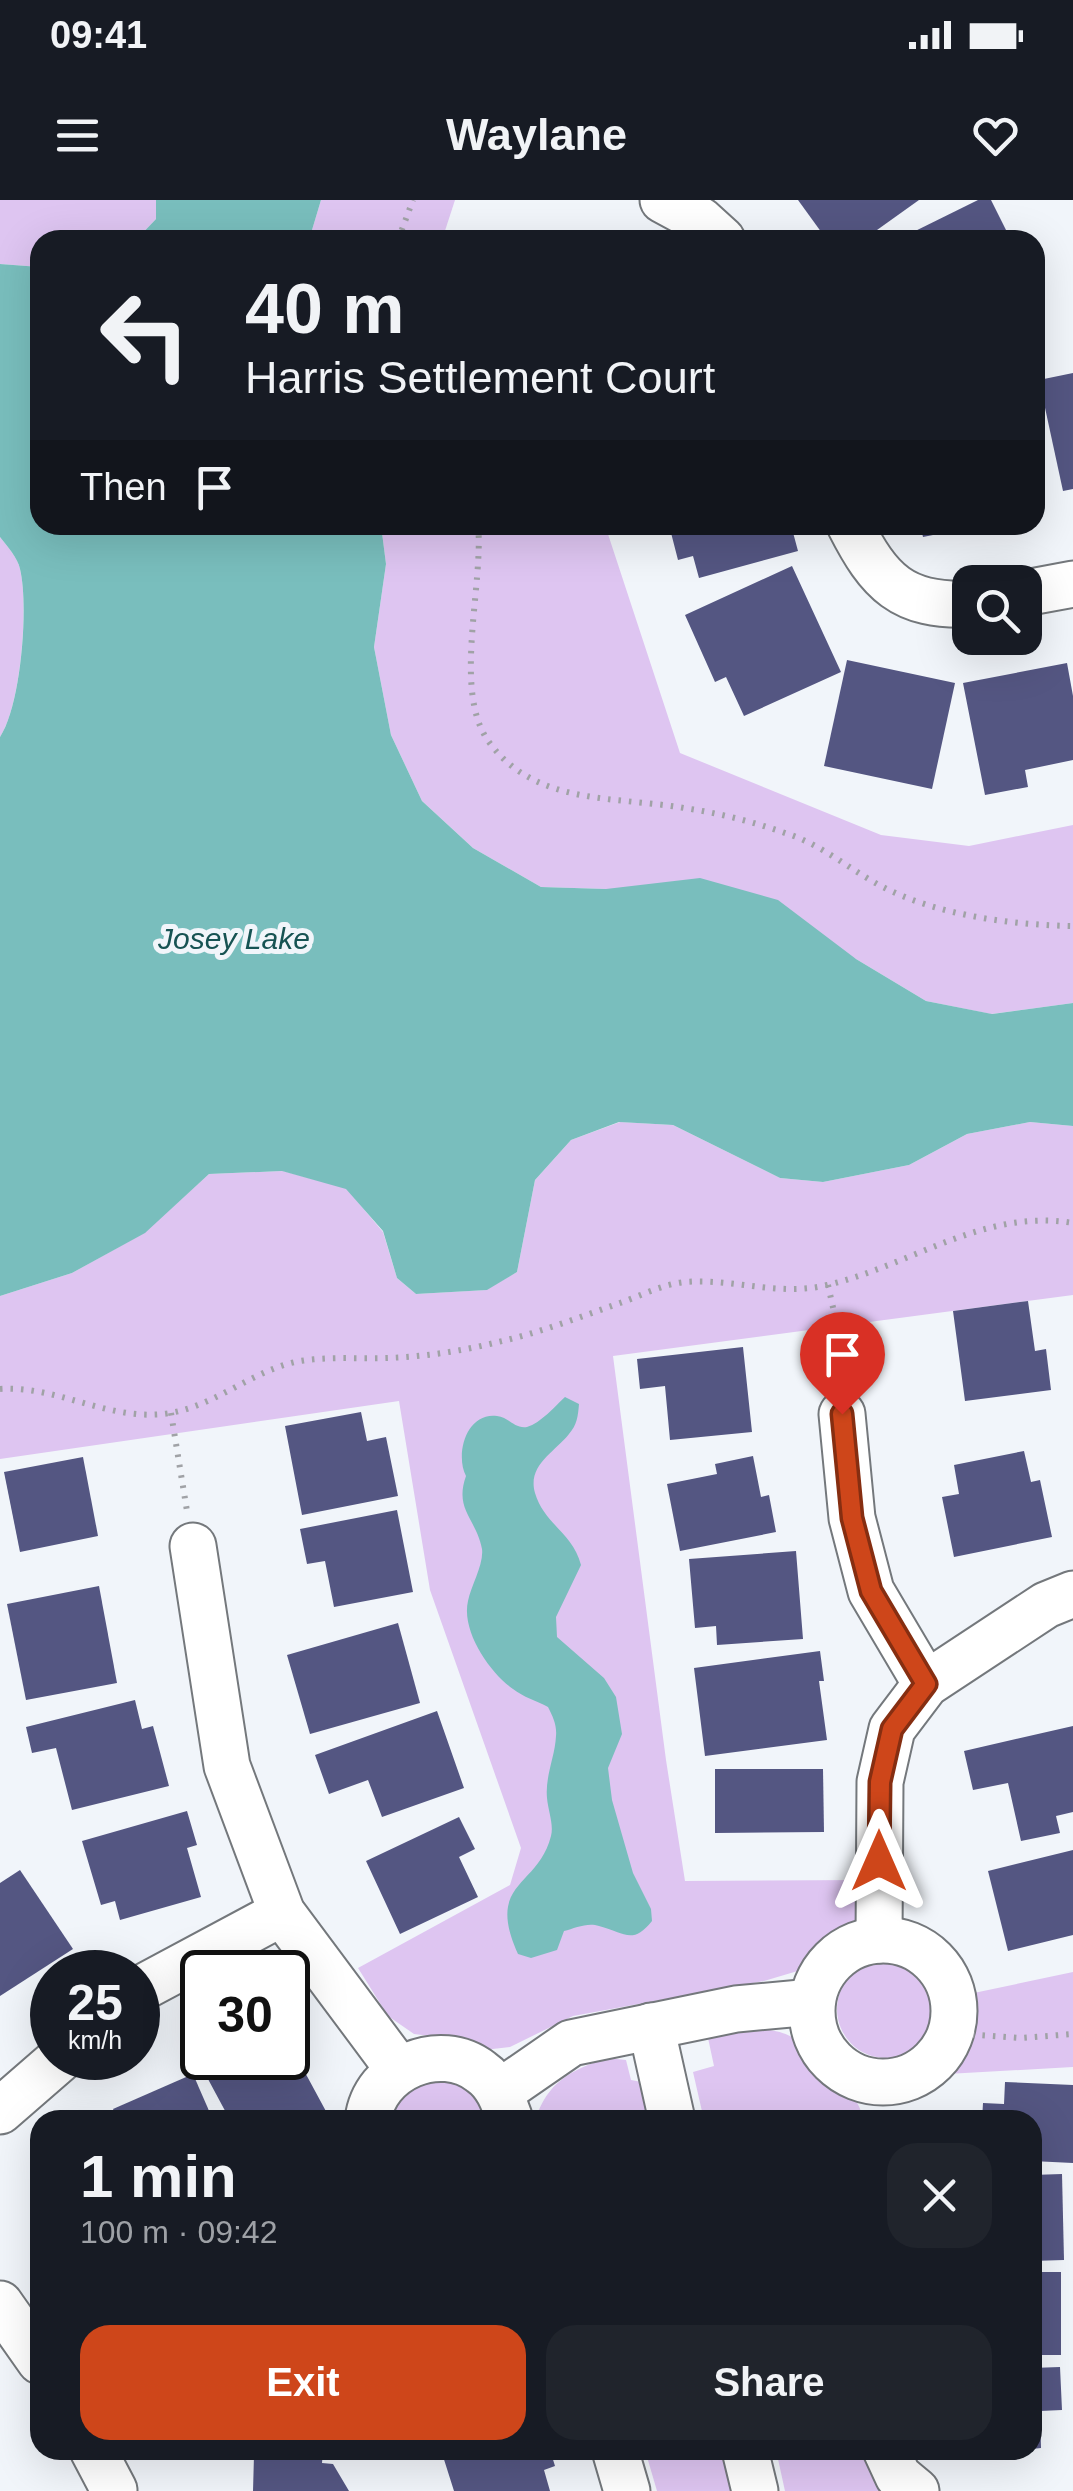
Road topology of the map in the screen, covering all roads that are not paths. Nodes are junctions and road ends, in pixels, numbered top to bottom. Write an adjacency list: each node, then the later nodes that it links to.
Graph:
1 (664, 200): 2 (street)
2 (711, 230)
3 (855, 535): 6 (street)
4 (1073, 584): 5 (street)
5 (1042, 590)
6 (952, 603)
7 (842, 1414): 10 (street)
8 (193, 1546): 11 (street)
9 (1073, 1594): 10 (street)
10 (926, 1684): 12 (street)
11 (282, 1913): 13 (street); 16 (street)
12 (878, 1940): 14 (street); 18 (street)
13 (160, 1978)
14 (812, 2002): 15 (street); 18 (street)
15 (651, 2026): 19 (street); 21 (street)
16 (399, 2070): 19 (street); 20 (street)
17 (36, 2080): 22 (street)
18 (879, 2101)
19 (504, 2106)
20 (372, 2110)
21 (670, 2110)
22 (0, 2111)
23 (0, 2304): 24 (street)
24 (30, 2347)
25 (98, 2460): 29 (street)
26 (618, 2460): 30 (street)
27 (748, 2460): 31 (street)
28 (891, 2460): 32 (street)
29 (114, 2490)
30 (627, 2491)
31 (754, 2491)
32 (916, 2491)

